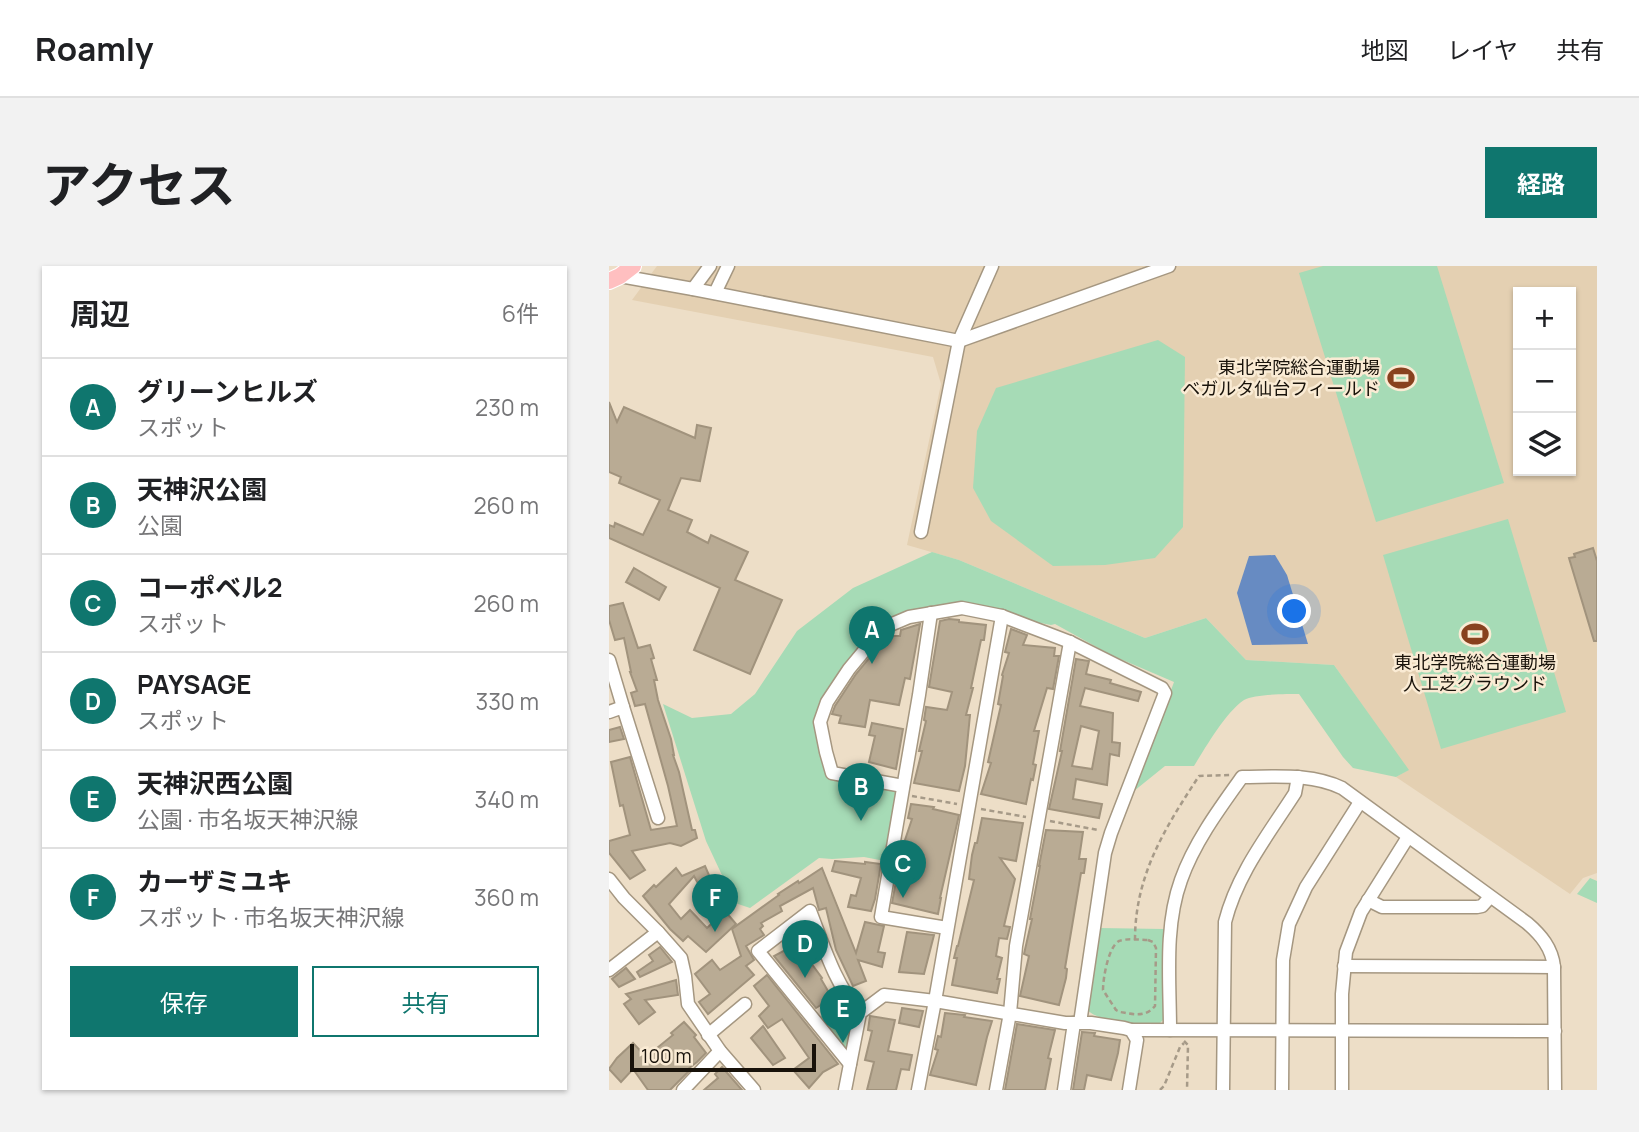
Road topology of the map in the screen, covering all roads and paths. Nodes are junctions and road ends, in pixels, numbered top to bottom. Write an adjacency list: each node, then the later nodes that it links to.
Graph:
1 (710, 266): 6 (street)
2 (728, 266): 7 (street)
3 (992, 266): 8 (street)
4 (1169, 266): 8 (street)
5 (621, 274): 6 (street)
6 (693, 289): 7 (street)
7 (715, 293): 8 (street)
8 (959, 341): 9 (street)
9 (921, 532)
10 (931, 613): 11 (street); 18 (street); 18 (street)
11 (1002, 616): 12 (street); 20 (street)
12 (1070, 642): 22 (street); 23 (street)
13 (609, 660): 14 (street)
14 (623, 707): 15 (street); 21 (street)
15 (609, 712)
16 (1242, 777): 17 (street); 30 (path); 40 (street)
17 (1298, 777): 19 (street); 43 (street)
18 (902, 790): 20 (path); 28 (street)
19 (1360, 802): 24 (street); 41 (street)
20 (969, 806): 22 (path); 28 (street)
21 (658, 818)
22 (1038, 819): 23 (path); 37 (street)
23 (1111, 833): 38 (street)
24 (1408, 837): 26 (street); 27 (street)
25 (609, 879): 29 (street)
26 (1490, 897): 27 (street); 32 (street)
27 (1368, 900): 31 (street)
28 (947, 928): 34 (street)
29 (658, 932): 33 (street); 45 (street)
30 (1135, 940): 30 (path)
31 (1344, 966): 32 (street); 42 (street)
32 (1554, 967): 44 (street)
33 (609, 970)
34 (935, 1001): 36 (street); 37 (street); 52 (street)
35 (745, 1004): 45 (street)
36 (860, 1013): 48 (street); 48 (street)
37 (1010, 1013): 38 (street); 53 (street)
38 (1077, 1023): 39 (street); 54 (street)
39 (1131, 1030): 40 (street); 55 (street)
40 (1170, 1030): 46 (street)
41 (1282, 1030): 42 (street); 43 (street); 59 (street)
42 (1342, 1030): 44 (street); 60 (street)
43 (1223, 1031): 46 (street); 58 (street)
44 (1555, 1031): 61 (street)
45 (708, 1035): 47 (street)
46 (1184, 1037): 56 (path); 57 (path)
47 (720, 1051): 49 (street); 50 (street)
48 (850, 1065): 51 (street)
49 (683, 1090)
50 (754, 1090)
51 (845, 1090)
52 (918, 1090)
53 (996, 1090)
54 (1064, 1090)
55 (1129, 1090)
56 (1160, 1090)
57 (1187, 1090)
58 (1223, 1090)
59 (1282, 1090)
60 (1342, 1090)
61 (1555, 1090)

